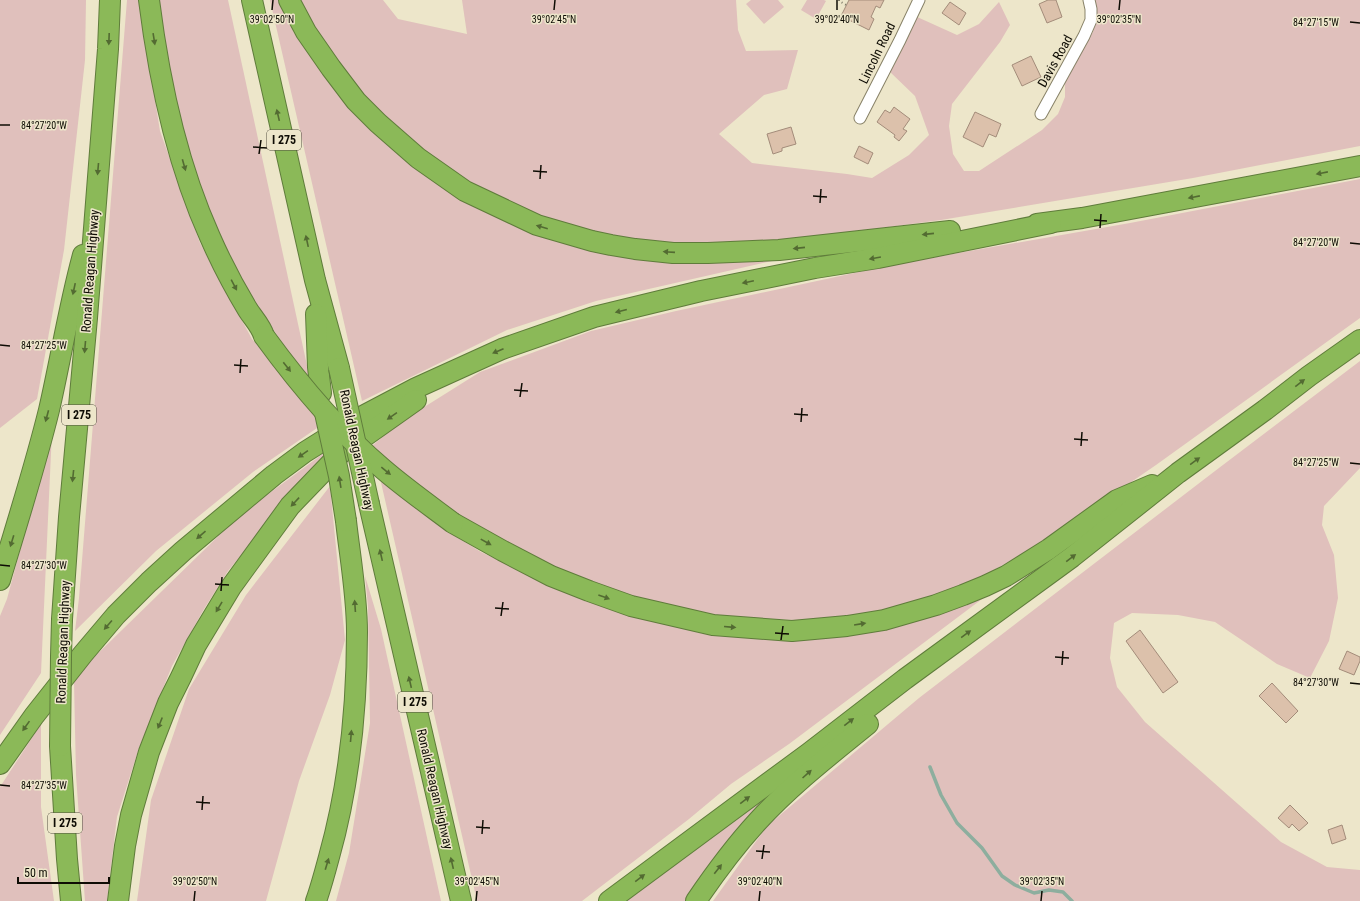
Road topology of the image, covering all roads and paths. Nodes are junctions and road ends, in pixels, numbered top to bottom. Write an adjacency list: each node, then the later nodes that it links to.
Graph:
1 (110, 0): 12 (highway, Ronald Reagan Highway / I 275, one-way to 12)
2 (149, 0): 17 (highway, one-way to 17, bridge)
3 (252, 0): 14 (highway, Ronald Reagan Highway / I 275, one-way to 3)
4 (289, 0): 13 (highway, one-way to 4)
5 (838, 0): 8 (path)
6 (919, 0): 10 (street, Lincoln Road)
7 (1089, 0): 9 (street, Davis Road)
8 (846, 5)
9 (1041, 114)
10 (860, 118)
11 (1360, 166): 13 (highway, one-way to 13)
12 (95, 210): 18 (highway, one-way to 18); 21 (highway, Ronald Reagan Highway / I 275, one-way to 21, bridge)
13 (1051, 223): 16 (highway, one-way to 16)
14 (315, 280): 23 (highway, one-way to 14, bridge); 24 (highway, Ronald Reagan Highway / I 275, one-way to 14, bridge)
15 (1360, 340): 17 (highway, one-way to 15)
16 (471, 363): 20 (highway, one-way to 20); 22 (highway, one-way to 22)
17 (1178, 473): 19 (highway, one-way to 17)
18 (0, 580)
19 (934, 657): 25 (highway, one-way to 19); 26 (highway, one-way to 19)
20 (0, 764)
21 (71, 901)
22 (118, 901)
23 (316, 901)
24 (461, 901)
25 (609, 901)
26 (696, 901)

